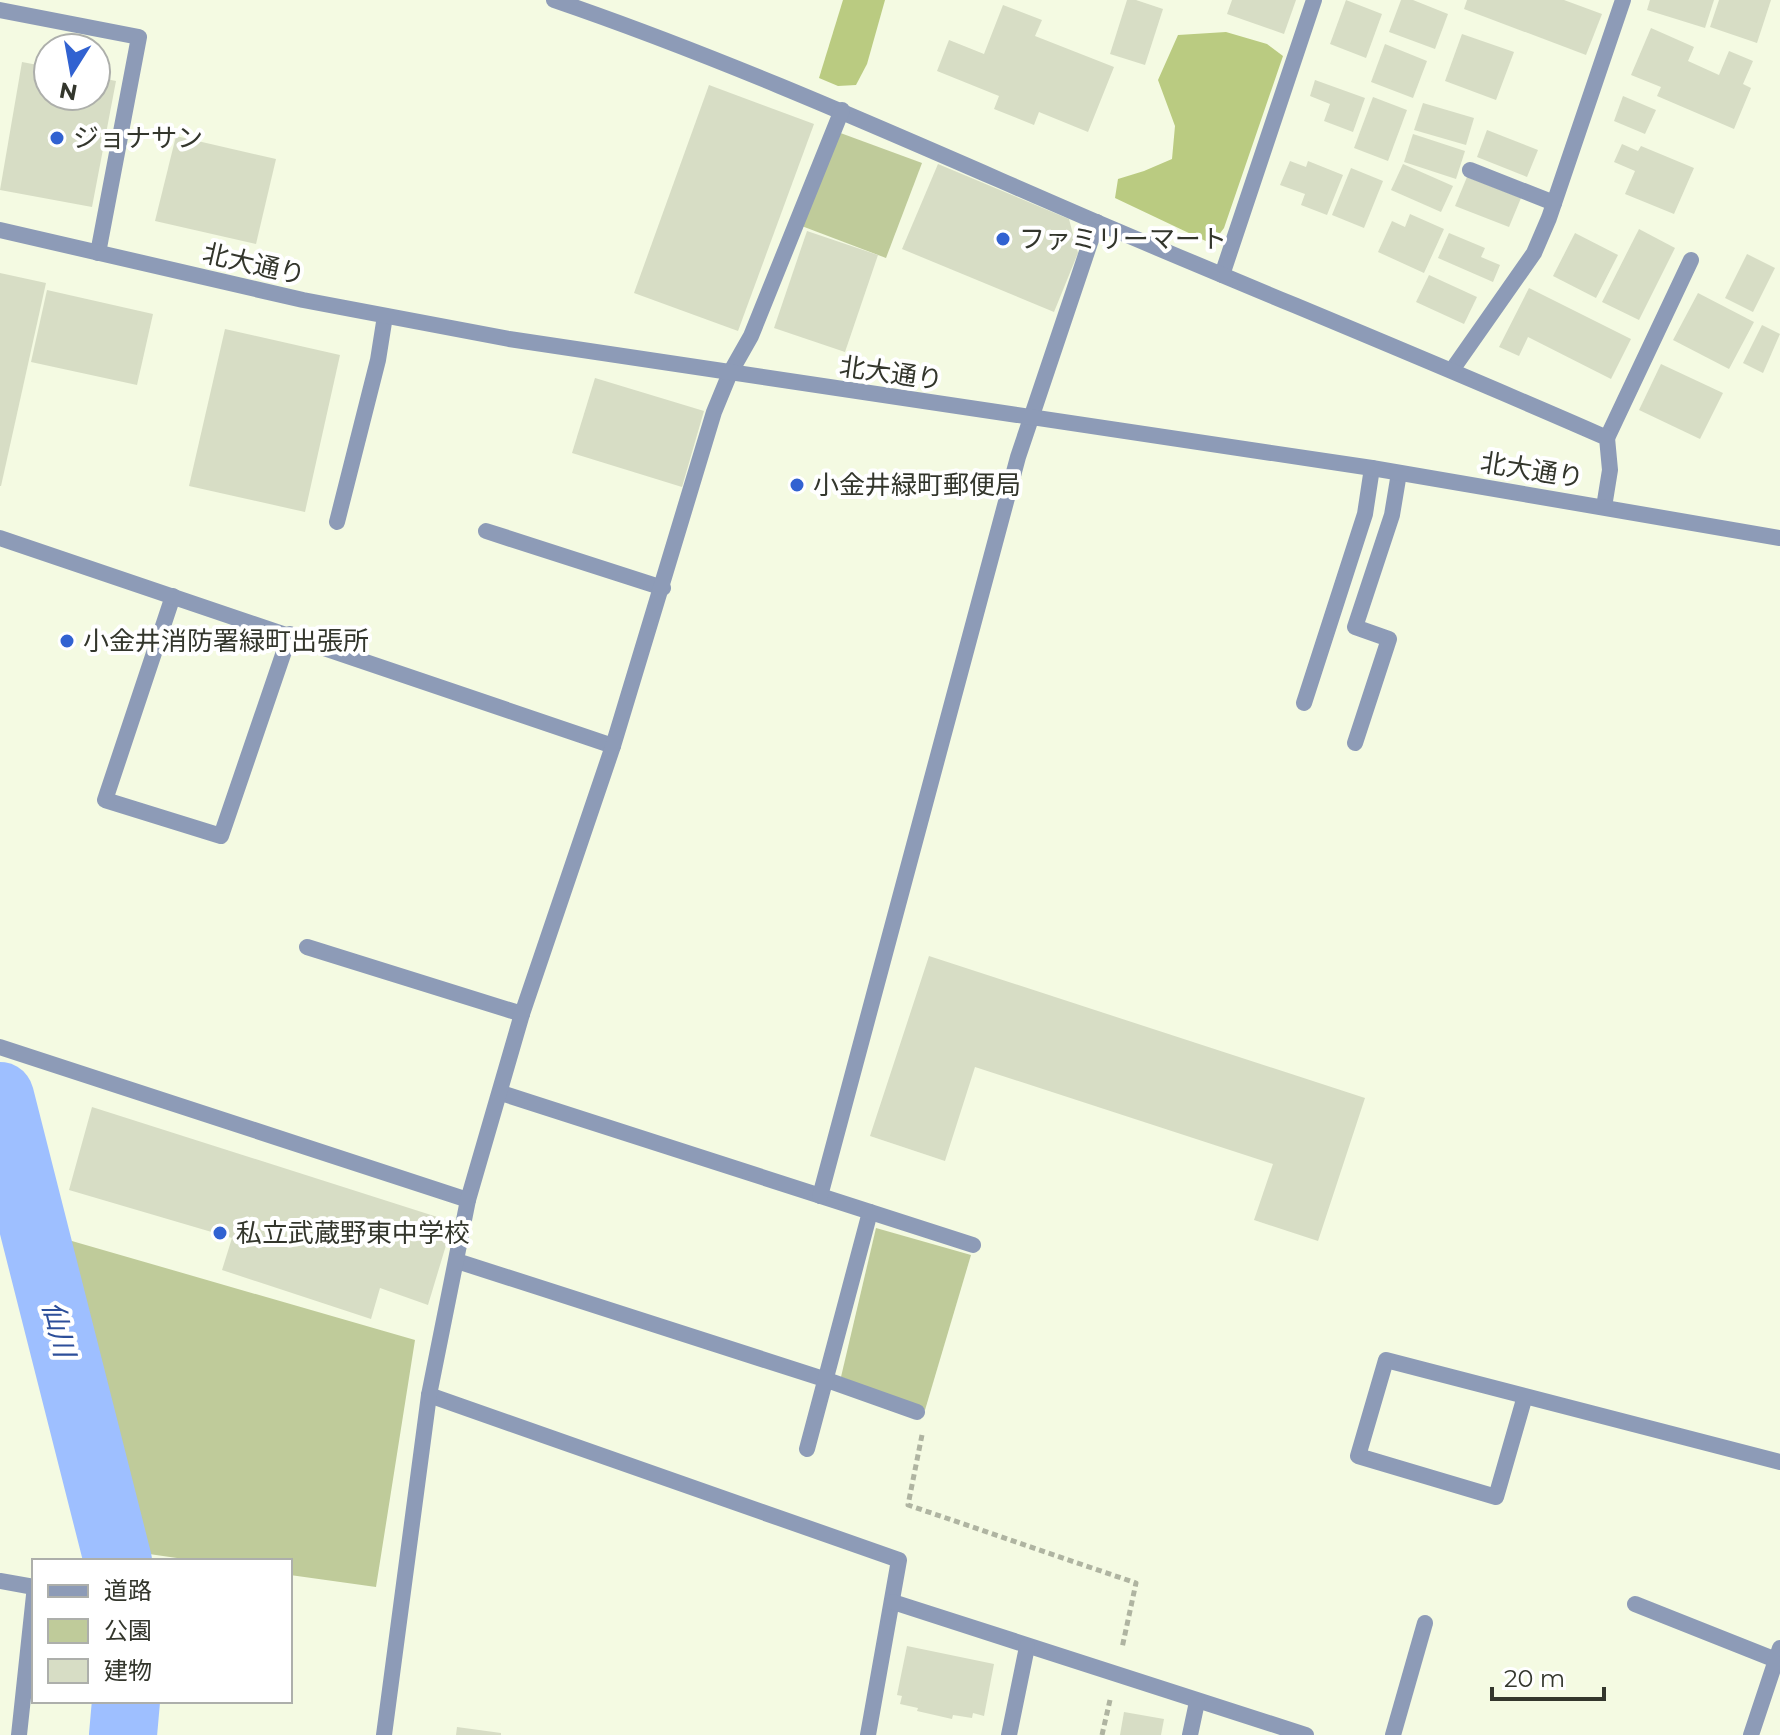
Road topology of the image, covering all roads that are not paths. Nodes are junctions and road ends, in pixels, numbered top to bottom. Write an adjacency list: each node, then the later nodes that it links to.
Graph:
1 (554, 0): 4 (street)
2 (1314, 0): 13 (street)
3 (1623, 0): 8 (street)
4 (585, 5): 6 (street)
5 (0, 10): 11 (street)
6 (842, 110): 9 (street); 16 (street)
7 (1470, 170): 8 (street)
8 (1554, 203): 15 (street)
9 (1097, 222): 13 (street); 17 (street)
10 (0, 230): 11 (street, 北大通り)
11 (98, 253): 14 (street, 北大通り)
12 (1691, 260): 18 (street)
13 (1222, 275): 15 (street)
14 (385, 316): 16 (street, 北大通り); 22 (street)
15 (1452, 370): 18 (street)
16 (730, 373): 17 (street, 北大通り); 26 (street)
17 (1031, 418): 19 (street, 北大通り); 36 (street)
18 (1607, 438): 21 (street)
19 (1372, 468): 20 (street, 北大通り); 29 (street)
20 (1399, 473): 21 (street, 北大通り); 30 (street)
21 (1604, 507): 25 (street, 北大通り)
22 (337, 522)
23 (486, 531): 26 (street)
24 (0, 538): 27 (street)
25 (1780, 538)
26 (663, 588): 31 (street)
27 (173, 596): 28 (street); 28 (street)
28 (290, 634): 31 (street)
29 (1304, 703)
30 (1355, 743)
31 (613, 746): 33 (street)
32 (307, 947): 33 (street)
33 (522, 1014): 35 (street)
34 (0, 1047): 37 (street)
35 (501, 1093): 36 (street); 37 (street)
36 (820, 1196): 38 (street)
37 (468, 1200): 40 (street)
38 (870, 1212): 39 (street); 41 (street)
39 (973, 1245)
40 (457, 1261): 41 (street); 42 (street)
41 (827, 1380): 44 (street); 45 (street)
42 (429, 1395): 49 (street); 57 (street)
43 (1525, 1396): 43 (street); 46 (street)
44 (920, 1417)
45 (807, 1449)
46 (1780, 1462)
47 (0, 1581): 48 (street)
48 (32, 1587)
49 (893, 1602): 53 (street); 58 (street)
50 (1635, 1604): 54 (street)
51 (32, 1614): 56 (street)
52 (1425, 1623): 62 (street)
53 (1027, 1647): 55 (street); 59 (street)
54 (1778, 1654): 63 (street)
55 (1197, 1702): 60 (street); 61 (street)
56 (19, 1735)
57 (384, 1735)
58 (868, 1735)
59 (1009, 1735)
60 (1190, 1735)
61 (1306, 1735)
62 (1393, 1735)
63 (1751, 1735)

